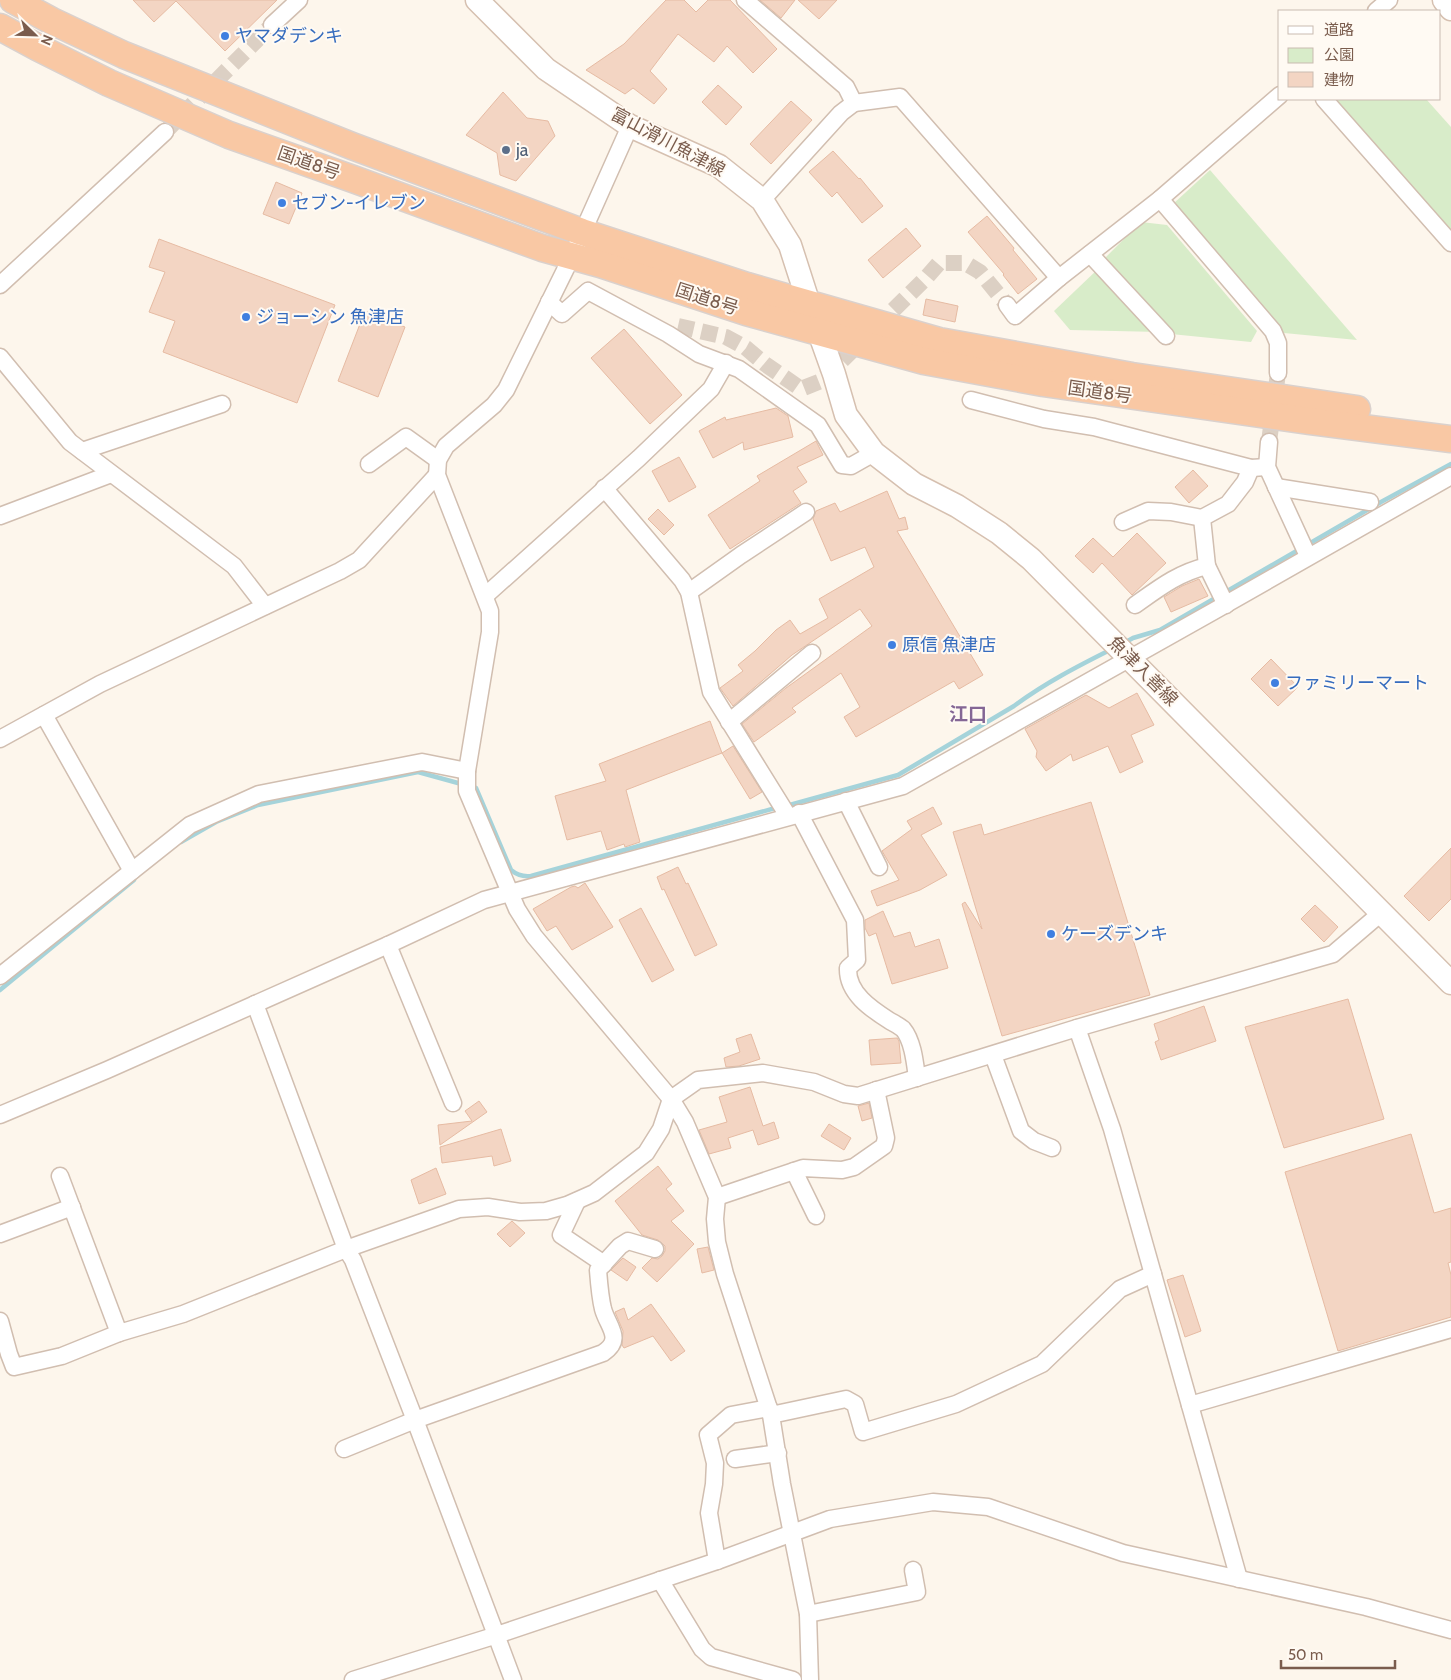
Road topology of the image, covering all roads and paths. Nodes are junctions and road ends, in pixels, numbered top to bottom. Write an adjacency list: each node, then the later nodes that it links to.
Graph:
1 (13, 0): 18 (highway, 国道8号)
2 (299, 0): 9 (street)
3 (477, 0): 14 (main road, 富山滑川魚津線)
4 (745, 0): 13 (street)
5 (1389, 0): 8 (street)
6 (1444, 0): 7 (main road)
7 (1451, 9)
8 (1377, 10)
9 (272, 25)
10 (0, 27): 21 (highway, 国道8号)
11 (1278, 97): 16 (street)
12 (1325, 100): 19 (street)
13 (854, 103): 17 (street); 22 (street)
14 (630, 126): 17 (main road, 富山滑川魚津線); 18 (street)
15 (165, 132): 23 (street)
16 (1160, 199): 20 (street); 31 (street)
17 (762, 200): 25 (main road, 富山滑川魚津線)
18 (582, 232): 21 (street); 25 (highway, 国道8号)
19 (1451, 244)
20 (1090, 254): 22 (street); 28 (street)
21 (572, 256): 24 (street); 27 (highway, 国道8号)
22 (1059, 278): 26 (street)
23 (0, 285)
24 (549, 302): 30 (street); 41 (street)
25 (809, 304): 27 (main road, 富山滑川魚津線); 35 (highway, 国道8号)
26 (1007, 305)
27 (819, 331): 32 (main road, 富山滑川魚津線); 36 (highway, 国道8号)
28 (1166, 336)
29 (0, 357): 38 (street)
30 (726, 363): 39 (street); 46 (street)
31 (1278, 373)
32 (834, 374): 39 (main road, 魚津入善線)
33 (970, 400): 42 (street)
34 (222, 404): 38 (street)
35 (1451, 423)
36 (1451, 439)
37 (1268, 442): 42 (street)
38 (82, 451): 43 (street)
39 (874, 453): 60 (main road, 魚津入善線)
40 (369, 464): 41 (street)
41 (438, 467): 55 (street); 58 (street)
42 (1259, 467): 45 (street); 50 (street)
43 (111, 474): 49 (street); 58 (street)
44 (1450, 476): 52 (street)
45 (1276, 487): 47 (street); 52 (street)
46 (604, 488): 54 (street); 55 (street)
47 (1370, 502)
48 (806, 512): 54 (street)
49 (0, 516)
50 (1202, 518): 51 (street); 53 (street)
51 (1123, 522)
52 (1308, 556): 56 (street)
53 (1207, 566): 56 (street); 57 (street)
54 (689, 592): 62 (street)
55 (485, 596): 64 (street)
56 (1226, 604): 60 (street)
57 (1135, 605)
58 (265, 606): 61 (street)
59 (812, 653): 62 (street)
60 (1130, 658): 65 (street); 70 (main road, 魚津入善線)
61 (44, 715): 63 (street); 68 (street)
62 (729, 722): 66 (street)
63 (0, 739)
64 (468, 771): 68 (street); 69 (street)
65 (846, 801): 66 (street); 67 (street)
66 (793, 815): 69 (street); 77 (street)
67 (879, 867)
68 (132, 871): 72 (street)
69 (510, 892): 71 (street); 79 (street)
70 (1381, 913): 73 (main road, 魚津入善線); 75 (street)
71 (388, 945): 74 (street); 80 (street)
72 (0, 976)
73 (1449, 977)
74 (255, 1004): 81 (street); 90 (street)
75 (1077, 1028): 76 (street); 93 (street)
76 (993, 1055): 77 (street); 82 (street)
77 (917, 1078): 78 (street)
78 (876, 1090): 79 (street); 83 (street)
79 (671, 1099): 85 (street); 86 (street)
80 (453, 1104)
81 (1, 1112)
82 (1052, 1148)
83 (794, 1171): 85 (street); 88 (street)
84 (60, 1176): 87 (street)
85 (716, 1197): 99 (street)
86 (577, 1201): 90 (street); 92 (street)
87 (72, 1207): 89 (street); 96 (street)
88 (816, 1216)
89 (0, 1234)
90 (346, 1249): 96 (street); 100 (street)
91 (655, 1249): 92 (street)
92 (604, 1264): 100 (street)
93 (1153, 1274): 98 (street); 99 (street)
94 (0, 1321): 97 (street)
95 (1451, 1329): 98 (street)
96 (119, 1333): 97 (street)
97 (7, 1367)
98 (1190, 1406): 107 (street)
99 (770, 1412): 102 (street); 105 (street)
100 (415, 1420): 101 (street); 111 (street)
101 (344, 1449)
102 (778, 1453): 103 (street); 104 (street)
103 (735, 1459)
104 (793, 1532): 105 (street); 107 (street); 109 (street)
105 (717, 1561): 108 (street)
106 (913, 1570): 109 (street)
107 (1239, 1579): 110 (street)
108 (660, 1580): 111 (street); 114 (street)
109 (808, 1614): 115 (street)
110 (1451, 1630)
111 (497, 1635): 112 (street); 113 (street)
112 (354, 1680)
113 (513, 1680)
114 (793, 1680)
115 (810, 1680)

